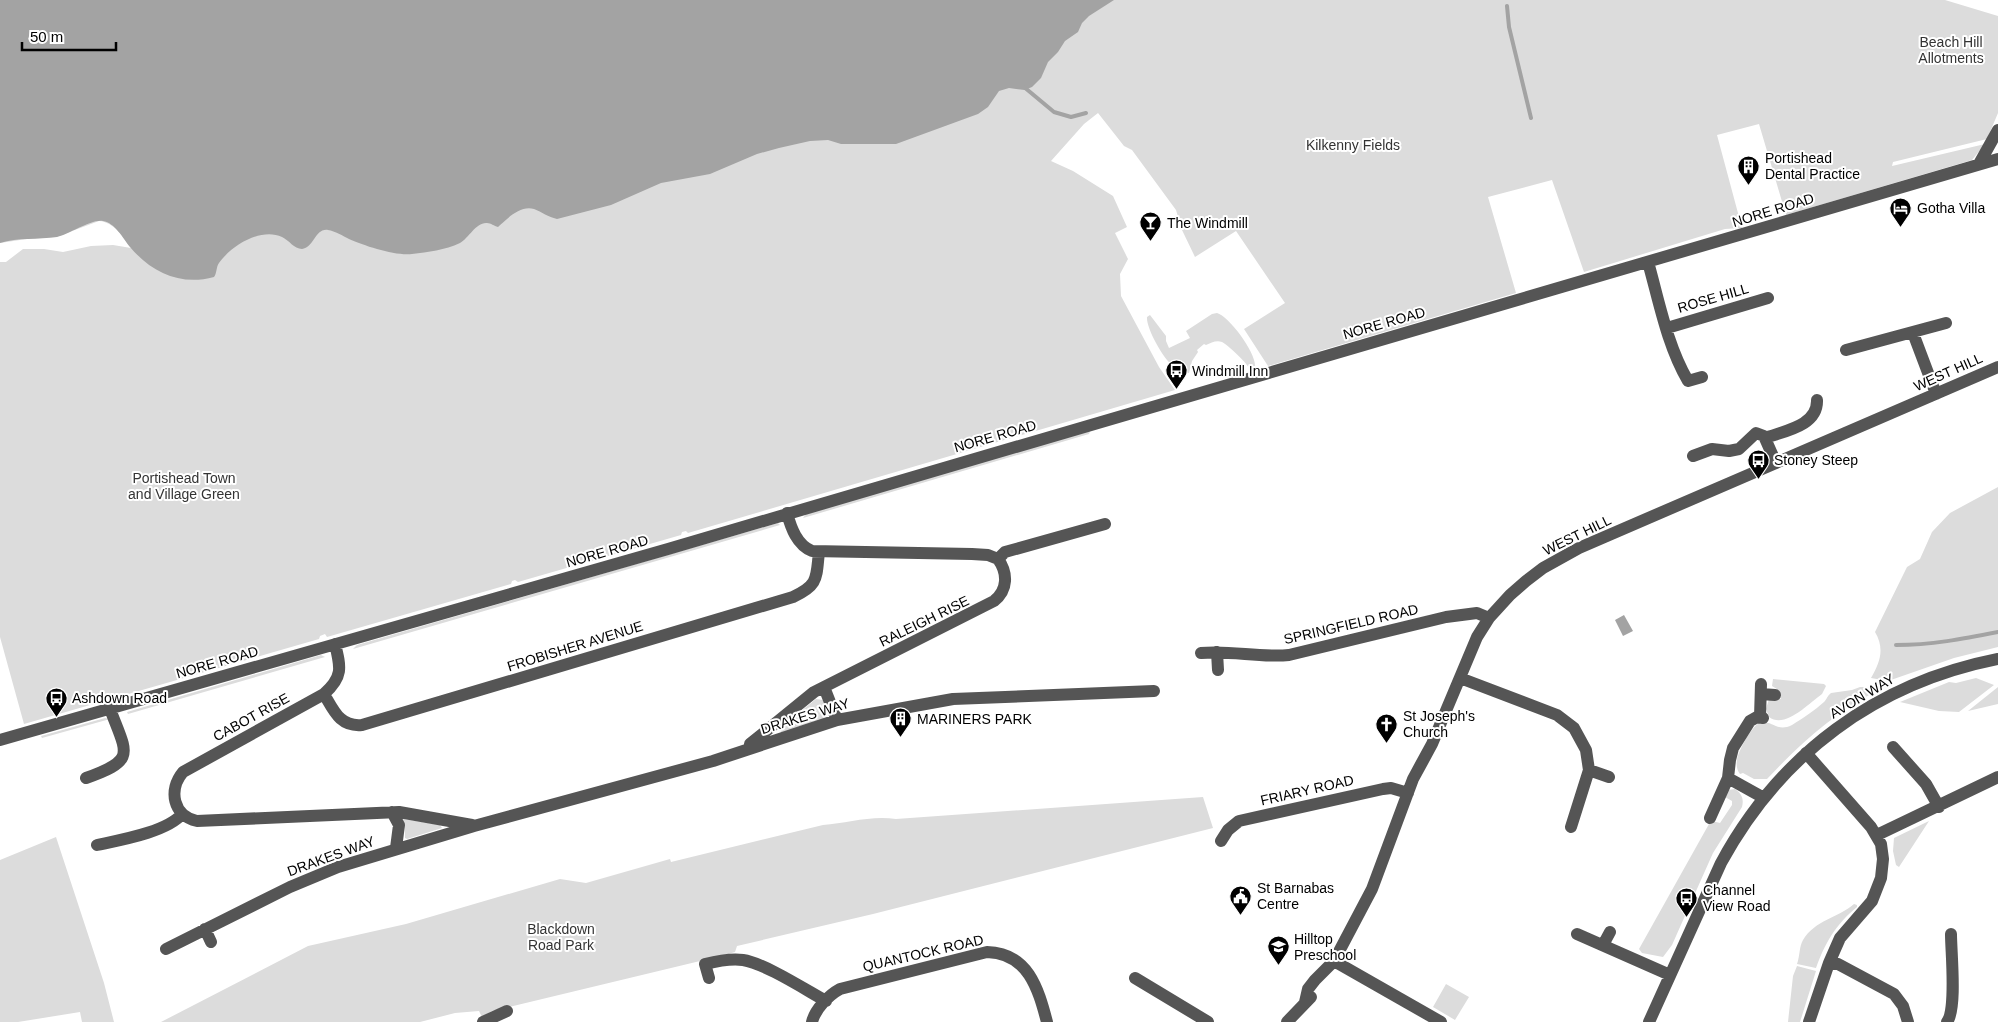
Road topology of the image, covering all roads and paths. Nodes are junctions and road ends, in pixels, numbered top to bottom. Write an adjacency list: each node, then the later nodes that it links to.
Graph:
1 (1998, 130): 3 (street)
2 (1998, 159): 3 (street, NORE ROAD)
3 (1979, 164): 4 (street, NORE ROAD)
4 (1648, 262): 7 (street, ROSE HILL); 17 (street, NORE ROAD)
5 (1768, 298): 7 (street, ROSE HILL)
6 (1946, 323): 8 (street)
7 (1667, 328): 11 (street, ROSE HILL)
8 (1913, 333): 9 (street); 12 (street)
9 (1854, 346)
10 (1998, 367): 12 (street, WEST HILL)
11 (1702, 377)
12 (1936, 394): 16 (street, WEST HILL)
13 (1817, 400): 14 (street)
14 (1765, 438): 15 (street); 16 (street)
15 (1693, 456)
16 (1776, 463): 21 (street, WEST HILL)
17 (787, 513): 19 (street); 22 (street, NORE ROAD)
18 (1105, 524): 20 (street)
19 (819, 552): 20 (street); 30 (street, FROBISHER AVENUE)
20 (998, 559): 28 (street, RALEIGH RISE)
21 (1489, 618): 23 (street, SPRINGFIELD ROAD); 27 (street, WEST HILL)
22 (335, 644): 30 (street, CABOT RISE); 32 (street, NORE ROAD)
23 (1217, 652): 24 (street, SPRINGFIELD ROAD); 26 (street)
24 (1201, 653)
25 (1998, 659): 37 (street, AVON WAY)
26 (1218, 670)
27 (1460, 678): 38 (street); 43 (street, WEST HILL)
28 (824, 687): 33 (street); 36 (street, RALEIGH RISE)
29 (1154, 691): 33 (street, DRAKES WAY)
30 (324, 694): 47 (street, CABOT RISE)
31 (1775, 695): 42 (street)
32 (110, 709): 34 (street, NORE ROAD); 41 (street)
33 (837, 720): 36 (street, DRAKES WAY)
34 (0, 740)
35 (1893, 747): 45 (street)
36 (736, 754): 49 (street, DRAKES WAY)
37 (1806, 754): 44 (street, AVON WAY); 51 (street)
38 (1589, 770): 39 (street); 50 (street)
39 (1610, 777)
40 (1998, 777): 45 (street)
41 (86, 778)
42 (1728, 778): 44 (street); 48 (street)
43 (1408, 793): 52 (street, FRIARY ROAD); 62 (street, WEST HILL)
44 (1764, 798): 64 (street, AVON WAY)
45 (1939, 807): 51 (street)
46 (392, 812): 47 (street); 49 (street, DRAKES WAY); 54 (street)
47 (182, 814): 53 (street)
48 (1710, 818)
49 (474, 826): 54 (street, DRAKES WAY)
50 (1571, 827)
51 (1877, 835): 63 (street)
52 (1221, 841)
53 (97, 845)
54 (396, 848): 55 (street, DRAKES WAY)
55 (205, 929): 59 (street); 61 (street, DRAKES WAY)
56 (1610, 932): 60 (street)
57 (1577, 934): 60 (street)
58 (1951, 934): 78 (street)
59 (211, 942)
60 (1603, 945): 64 (street)
61 (166, 949)
62 (1334, 961): 73 (street, WEST HILL); 74 (street)
63 (1829, 963): 76 (street); 77 (street)
64 (1670, 975): 75 (street, AVON WAY)
65 (709, 978): 67 (street)
66 (1135, 978): 72 (street)
67 (826, 1001): 70 (street, QUANTOCK ROAD); 71 (street, QUANTOCK ROAD)
68 (506, 1011): 69 (street)
69 (483, 1022)
70 (812, 1022)
71 (1047, 1022)
72 (1208, 1022)
73 (1286, 1022)
74 (1441, 1022)
75 (1649, 1022)
76 (1809, 1022)
77 (1908, 1022)
78 (1947, 1022)

